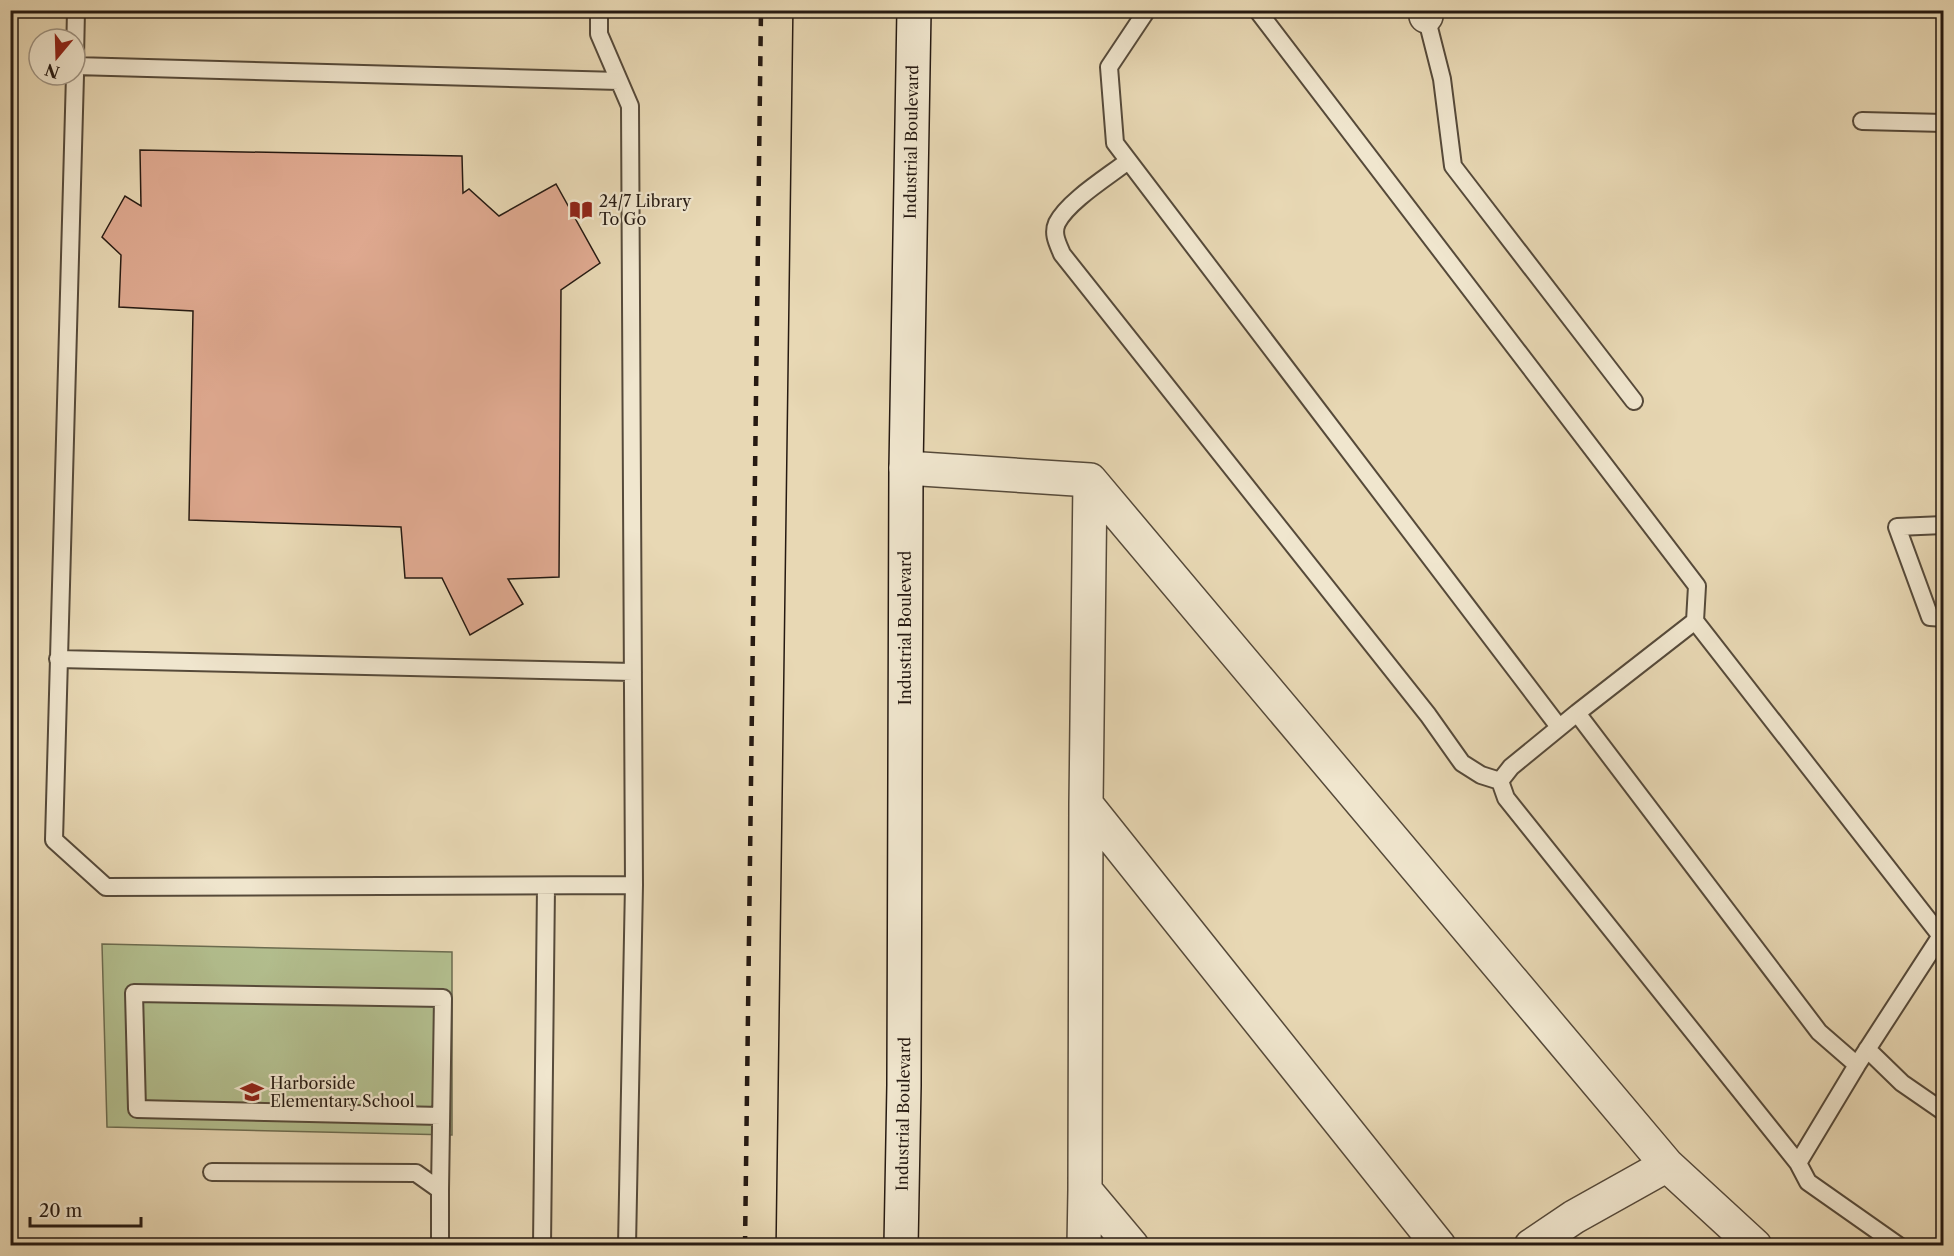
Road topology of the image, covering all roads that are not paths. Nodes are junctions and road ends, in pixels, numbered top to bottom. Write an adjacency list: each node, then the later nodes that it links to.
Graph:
1 (76, 10): 7 (lane)
2 (598, 10): 9 (lane)
3 (914, 10): 15 (street, Industrial Boulevard)
4 (1147, 10): 13 (lane)
5 (1257, 10): 19 (lane)
6 (1426, 13): 14 (lane)
7 (76, 27)
8 (87, 66): 9 (lane)
9 (619, 81): 21 (lane)
10 (75, 87): 20 (lane)
11 (1862, 121): 12 (lane)
12 (1944, 123)
13 (1128, 161): 23 (lane); 24 (lane)
14 (1634, 401)
15 (906, 468): 16 (street); 41 (street, Industrial Boulevard)
16 (1090, 480): 25 (street); 34 (street)
17 (1944, 525): 18 (lane)
18 (1944, 618)
19 (1695, 621): 22 (lane); 28 (lane)
20 (58, 659): 21 (lane); 27 (lane)
21 (633, 672): 26 (lane)
22 (1577, 713): 23 (lane); 30 (lane)
23 (1559, 728): 24 (lane)
24 (1500, 782): 33 (lane)
25 (1086, 804): 37 (street); 44 (street)
26 (634, 885): 27 (lane); 40 (lane)
27 (546, 886): 39 (lane)
28 (1942, 938): 29 (lane)
29 (1867, 1049): 30 (lane); 31 (lane)
30 (1857, 1065): 33 (lane)
31 (1944, 1112)
32 (441, 1116): 32 (lane); 36 (lane)
33 (1798, 1164): 47 (lane)
34 (1667, 1165): 45 (street); 46 (street)
35 (212, 1172): 36 (lane)
36 (440, 1190): 38 (lane)
37 (1085, 1190): 42 (street); 43 (street)
38 (440, 1245)
39 (542, 1245)
40 (627, 1245)
41 (902, 1245)
42 (1084, 1245)
43 (1132, 1245)
44 (1439, 1245)
45 (1531, 1245)
46 (1755, 1245)
47 (1899, 1245)

